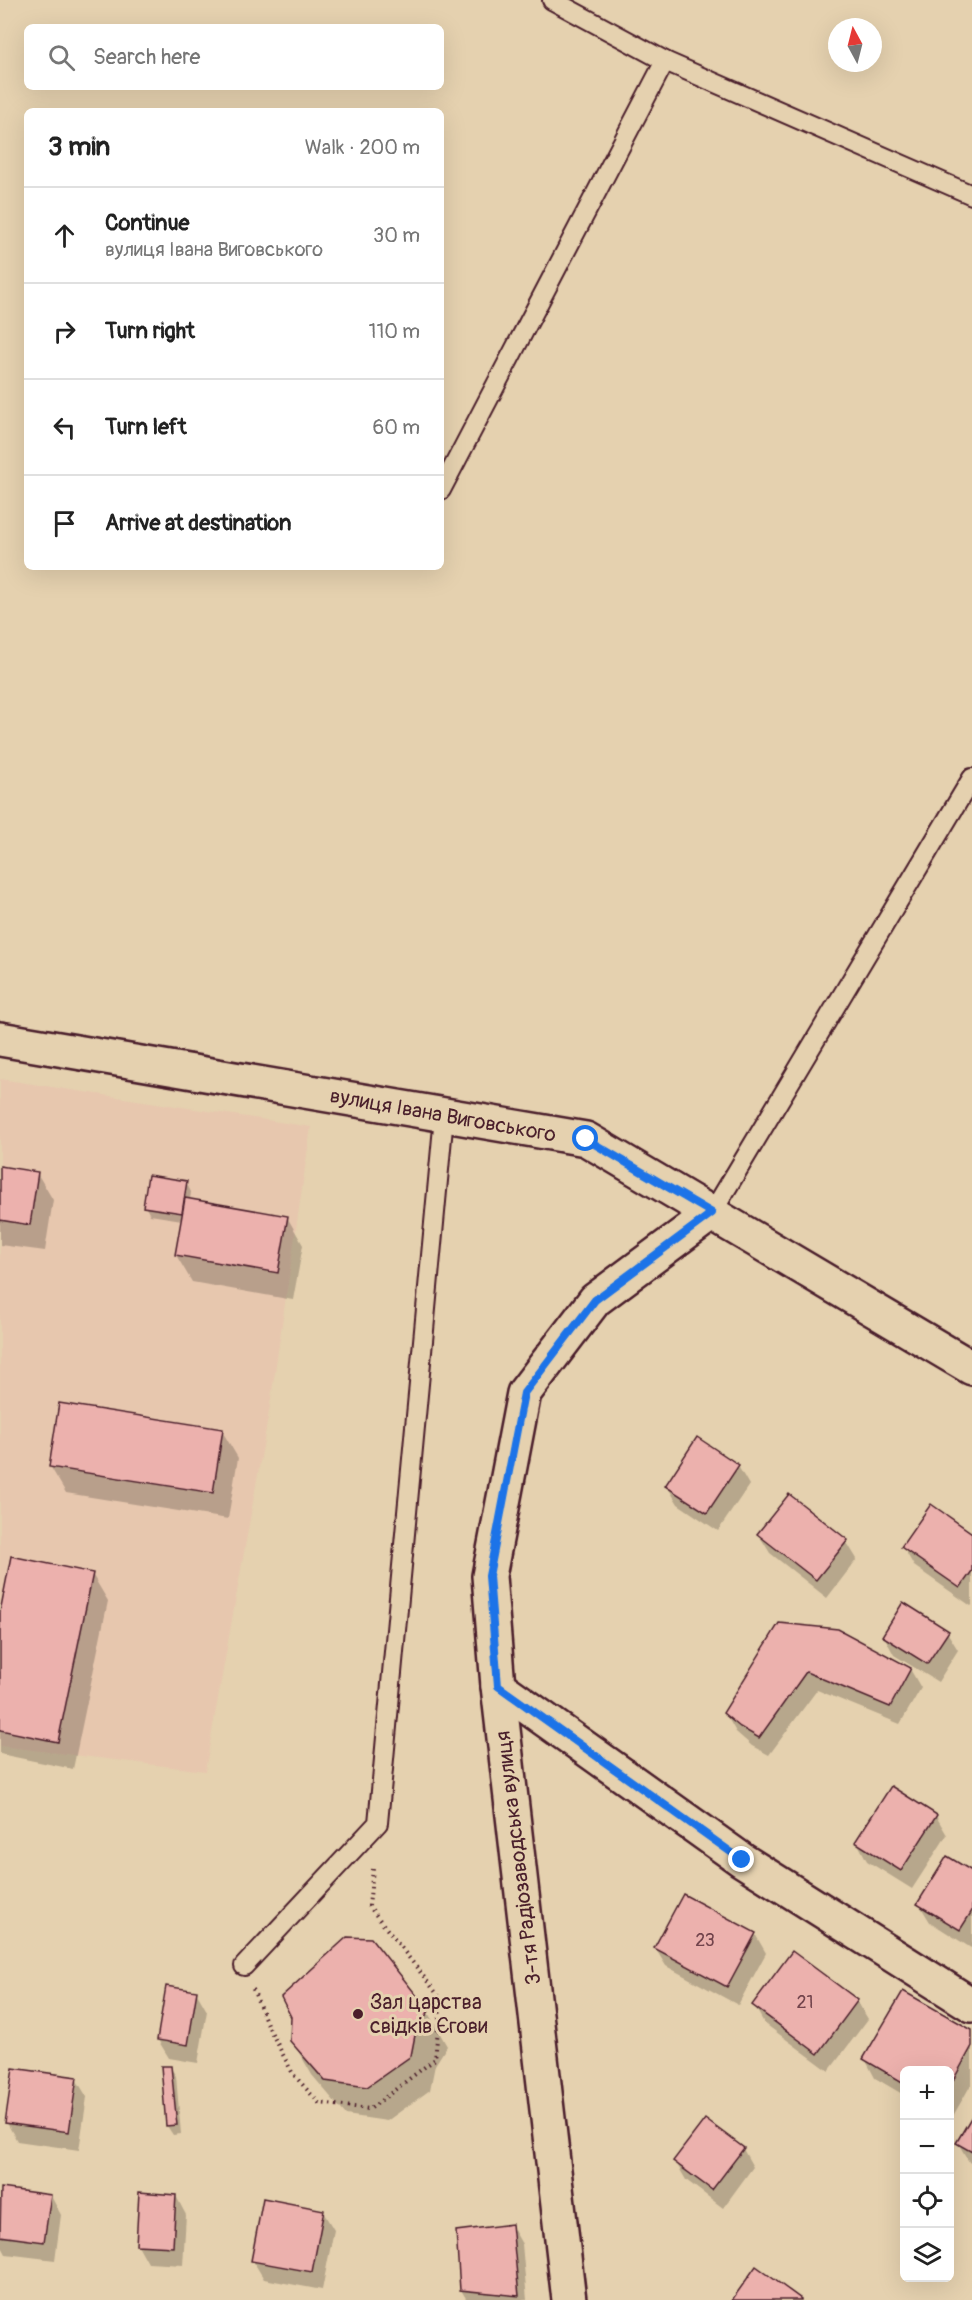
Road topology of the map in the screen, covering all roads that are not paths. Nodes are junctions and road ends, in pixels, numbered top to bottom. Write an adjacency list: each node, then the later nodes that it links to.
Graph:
1 (552, 0): 2 (lane)
2 (664, 61): 3 (lane); 4 (lane)
3 (972, 195)
4 (444, 484)
5 (972, 778): 8 (lane)
6 (0, 1039): 7 (street, вулиця Івана Виговського)
7 (444, 1116): 8 (street, вулиця Івана Виговського); 11 (lane)
8 (712, 1213): 9 (street, вулиця Івана Виговського); 10 (street, 3-тя Радіозаводська вулиця)
9 (972, 1368)
10 (498, 1686): 12 (street); 13 (street, 3-тя Радіозаводська вулиця)
11 (244, 1966)
12 (972, 2005)
13 (569, 2300)

